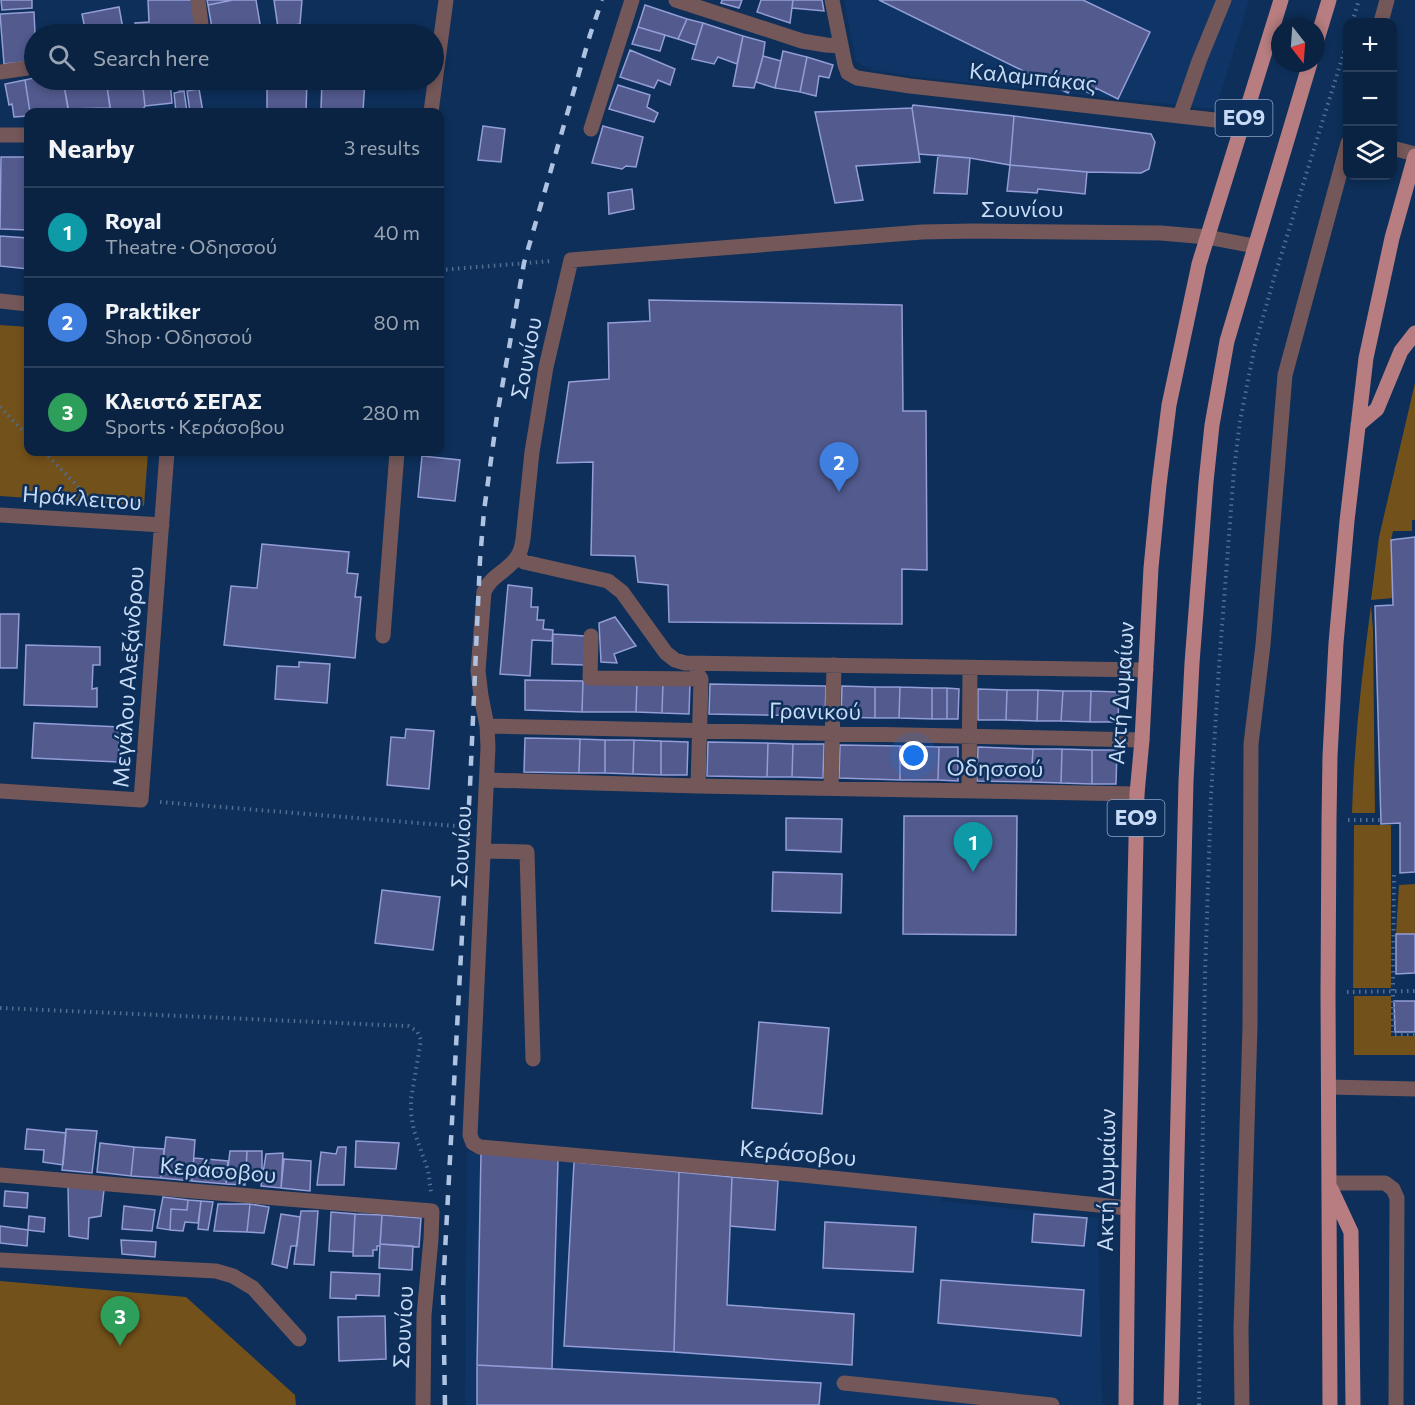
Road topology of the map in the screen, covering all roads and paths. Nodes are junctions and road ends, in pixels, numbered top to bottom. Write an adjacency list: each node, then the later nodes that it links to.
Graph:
1 (198, 0): 14 (street)
2 (446, 0): 15 (street)
3 (632, 0): 24 (street)
4 (676, 0): 16 (street)
5 (832, 0): 16 (street, Καλαμπάκας)
6 (1224, 0): 22 (street)
7 (1281, 0): 23 (main road, Ακτή Δυμαίων / ΕΟ9)
8 (1329, 0): 11 (main road)
9 (1359, 0): 12 (path)
10 (1387, 0): 13 (street)
11 (1324, 18)
12 (1353, 18)
13 (1382, 18)
14 (201, 24)
15 (443, 24)
16 (841, 46): 22 (street, Καλαμπάκας)
17 (24, 68): 18 (street)
18 (0, 72)
19 (1307, 72): 31 (main road, ΕΟ9)
20 (434, 90): 21 (street)
21 (432, 108)
22 (1180, 116): 23 (street, Καλαμπάκας)
23 (1242, 123): 30 (main road, Ακτή Δυμαίων / ΕΟ9)
24 (591, 129)
25 (0, 135): 26 (street)
26 (24, 135)
27 (1397, 150): 28 (street)
28 (1415, 155): 38 (main road)
29 (1343, 158): 92 (street)
30 (1207, 237): 31 (street, Σουνίου); 32 (street, Σουνίου); 52 (main road, Ακτή Δυμαίων / ΕΟ9)
31 (1254, 246): 91 (main road, ΕΟ9)
32 (570, 260): 33 (path); 46 (street, Σουνίου)
33 (444, 270)
34 (0, 302): 35 (street)
35 (24, 304)
36 (1415, 333): 38 (main road)
37 (0, 407): 39 (path)
38 (1358, 425): 66 (main road)
39 (24, 432)
40 (48, 456): 44 (path)
41 (167, 456): 45 (street, Μεγάλου Αλεξάνδρου)
42 (397, 456): 47 (street)
43 (0, 515): 44 (street, Ηράκλειτου)
44 (113, 522): 45 (street, Ηράκλειτου)
45 (162, 525): 65 (street, Μεγάλου Αλεξάνδρου)
46 (518, 556): 49 (street); 54 (street, Σουνίου)
47 (383, 636)
48 (591, 636): 53 (street)
49 (690, 663): 50 (street); 53 (street)
50 (834, 665): 51 (street); 56 (street)
51 (970, 668): 52 (street); 57 (street)
52 (1146, 670): 58 (main road, Ακτή Δυμαίων / ΕΟ9)
53 (701, 679): 55 (street)
54 (487, 726): 55 (street, Γρανικού); 59 (street, Σουνίου)
55 (700, 731): 56 (street, Γρανικού); 60 (street)
56 (832, 734): 57 (street, Γρανικού); 61 (street)
57 (969, 736): 58 (street, Γρανικού); 62 (street)
58 (1142, 740): 64 (main road, Ακτή Δυμαίων / ΕΟ9)
59 (487, 780): 60 (street, Οδησσού); 69 (street, Σουνίου)
60 (698, 786): 61 (street, Οδησσού)
61 (831, 788): 62 (street, Οδησσού)
62 (969, 790): 64 (street, Οδησσού)
63 (0, 791): 65 (street, Μεγάλου Αλεξάνδρου)
64 (1137, 794): 82 (main road, Ακτή Δυμαίων / ΕΟ9)
65 (141, 800): 68 (path)
66 (1329, 820): 67 (path); 72 (main road)
67 (1380, 820)
68 (455, 826)
69 (484, 851): 76 (street); 79 (street, Σουνίου)
70 (1395, 875): 73 (path)
71 (1415, 991): 73 (path)
72 (1328, 992): 73 (path); 77 (main road)
73 (1392, 992): 75 (path)
74 (0, 1008): 83 (path)
75 (1415, 1034)
76 (533, 1059)
77 (1329, 1087): 78 (street); 81 (main road)
78 (1415, 1089)
79 (470, 1135): 82 (street, Κεράσοβου)
80 (0, 1175): 83 (street, Κεράσοβου)
81 (1329, 1184): 93 (main road); 94 (main road); 95 (street)
82 (1128, 1208): 90 (main road, Ακτή Δυμαίων / ΕΟ9)
83 (432, 1210): 88 (street, Σουνίου)
84 (0, 1260): 85 (street)
85 (299, 1339)
86 (844, 1383): 87 (street)
87 (962, 1400): 89 (street)
88 (423, 1405)
89 (1052, 1405)
90 (1126, 1405)
91 (1171, 1405)
92 (1242, 1405)
93 (1330, 1405)
94 (1353, 1405)
95 (1396, 1405)

